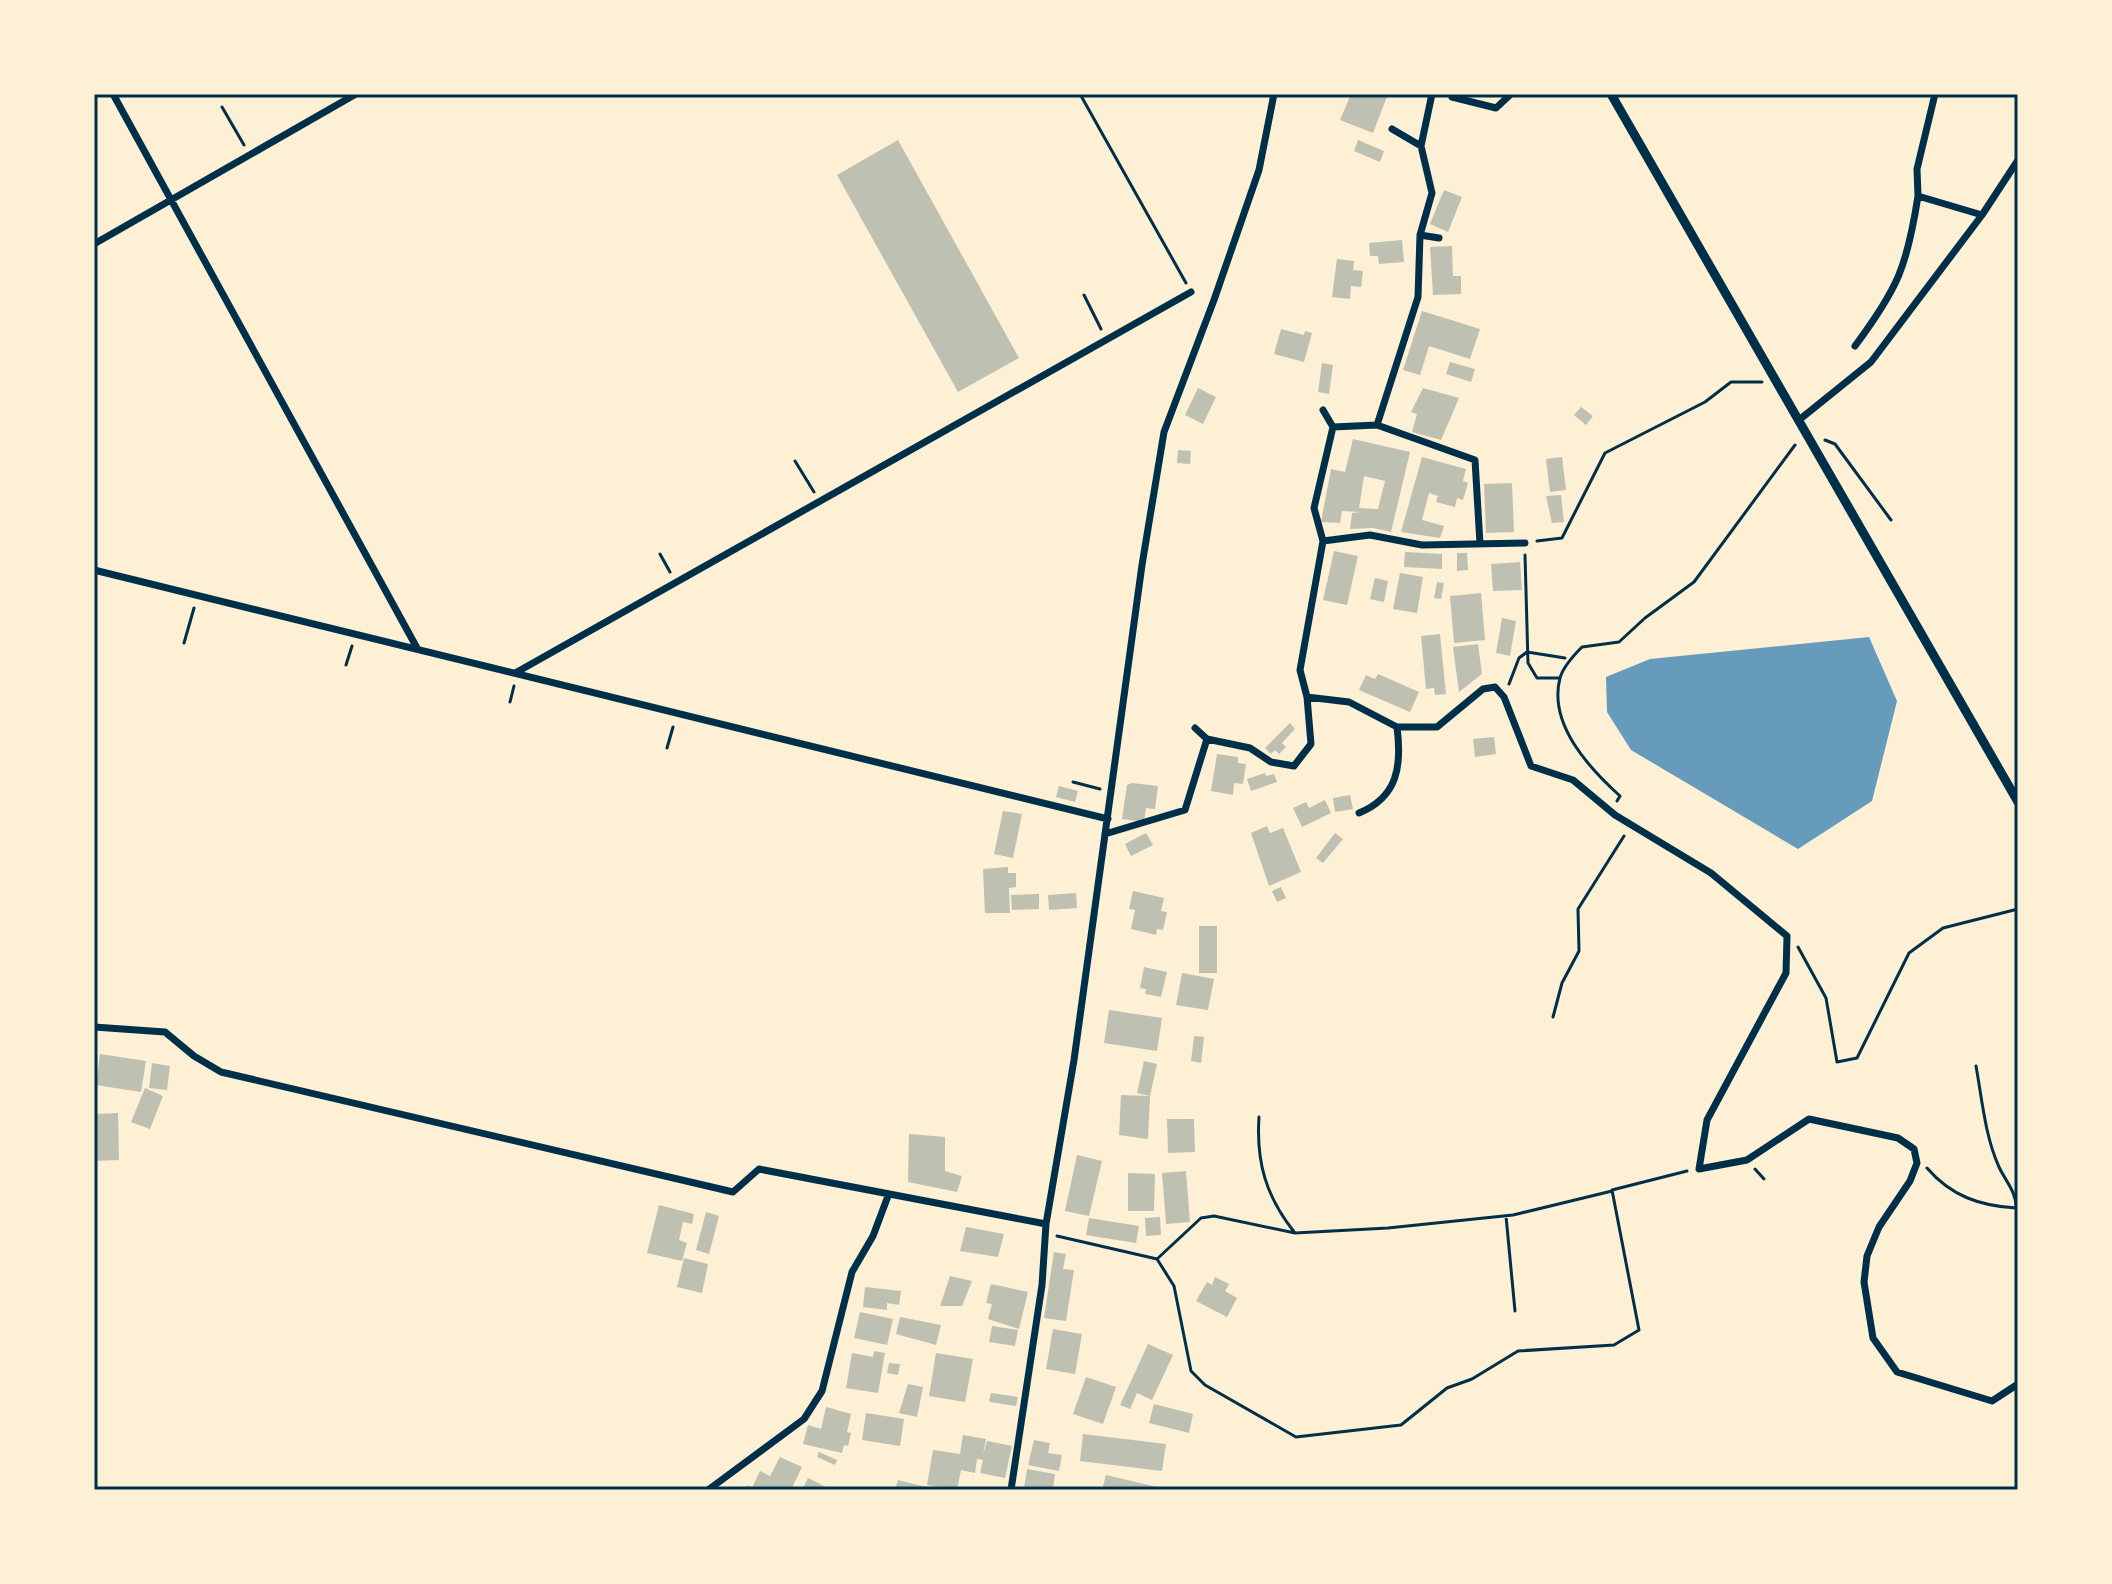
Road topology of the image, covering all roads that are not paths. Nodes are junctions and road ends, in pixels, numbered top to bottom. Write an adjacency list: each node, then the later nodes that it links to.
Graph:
1 (113, 94): 13 (street)
2 (356, 94): 13 (street)
3 (1274, 94): 36 (street)
4 (1432, 94): 10 (street)
5 (1511, 94): 8 (street)
6 (1611, 94): 21 (street)
7 (1935, 94): 12 (street)
8 (1452, 97)
9 (1392, 129): 10 (street)
10 (1421, 146): 15 (street)
11 (2018, 160): 14 (street)
12 (1918, 196): 14 (street); 19 (street)
13 (171, 199): 17 (street); 28 (street)
14 (1982, 215): 21 (street)
15 (1420, 235): 16 (street); 22 (street)
16 (1439, 238)
17 (94, 244)
18 (1191, 292): 29 (street)
19 (1855, 346)
20 (1323, 410): 23 (street)
21 (1799, 420): 34 (street)
22 (1377, 425): 23 (street); 26 (street)
23 (1333, 427): 24 (street)
24 (1323, 541): 26 (street); 30 (street)
25 (1525, 543): 26 (street)
26 (1480, 544)
27 (94, 570): 28 (street)
28 (417, 648): 29 (street)
29 (517, 672): 36 (street)
30 (1307, 697): 31 (street); 33 (street)
31 (1397, 727): 35 (street); 41 (street)
32 (1195, 728): 33 (street)
33 (1207, 739): 37 (street)
34 (2018, 802)
35 (1359, 813)
36 (1108, 819): 37 (street)
37 (1105, 834): 40 (street)
38 (94, 1027): 39 (street)
39 (888, 1196): 40 (street); 42 (street)
40 (1046, 1224): 43 (street)
41 (2018, 1384)
42 (708, 1490)
43 (1011, 1490)

